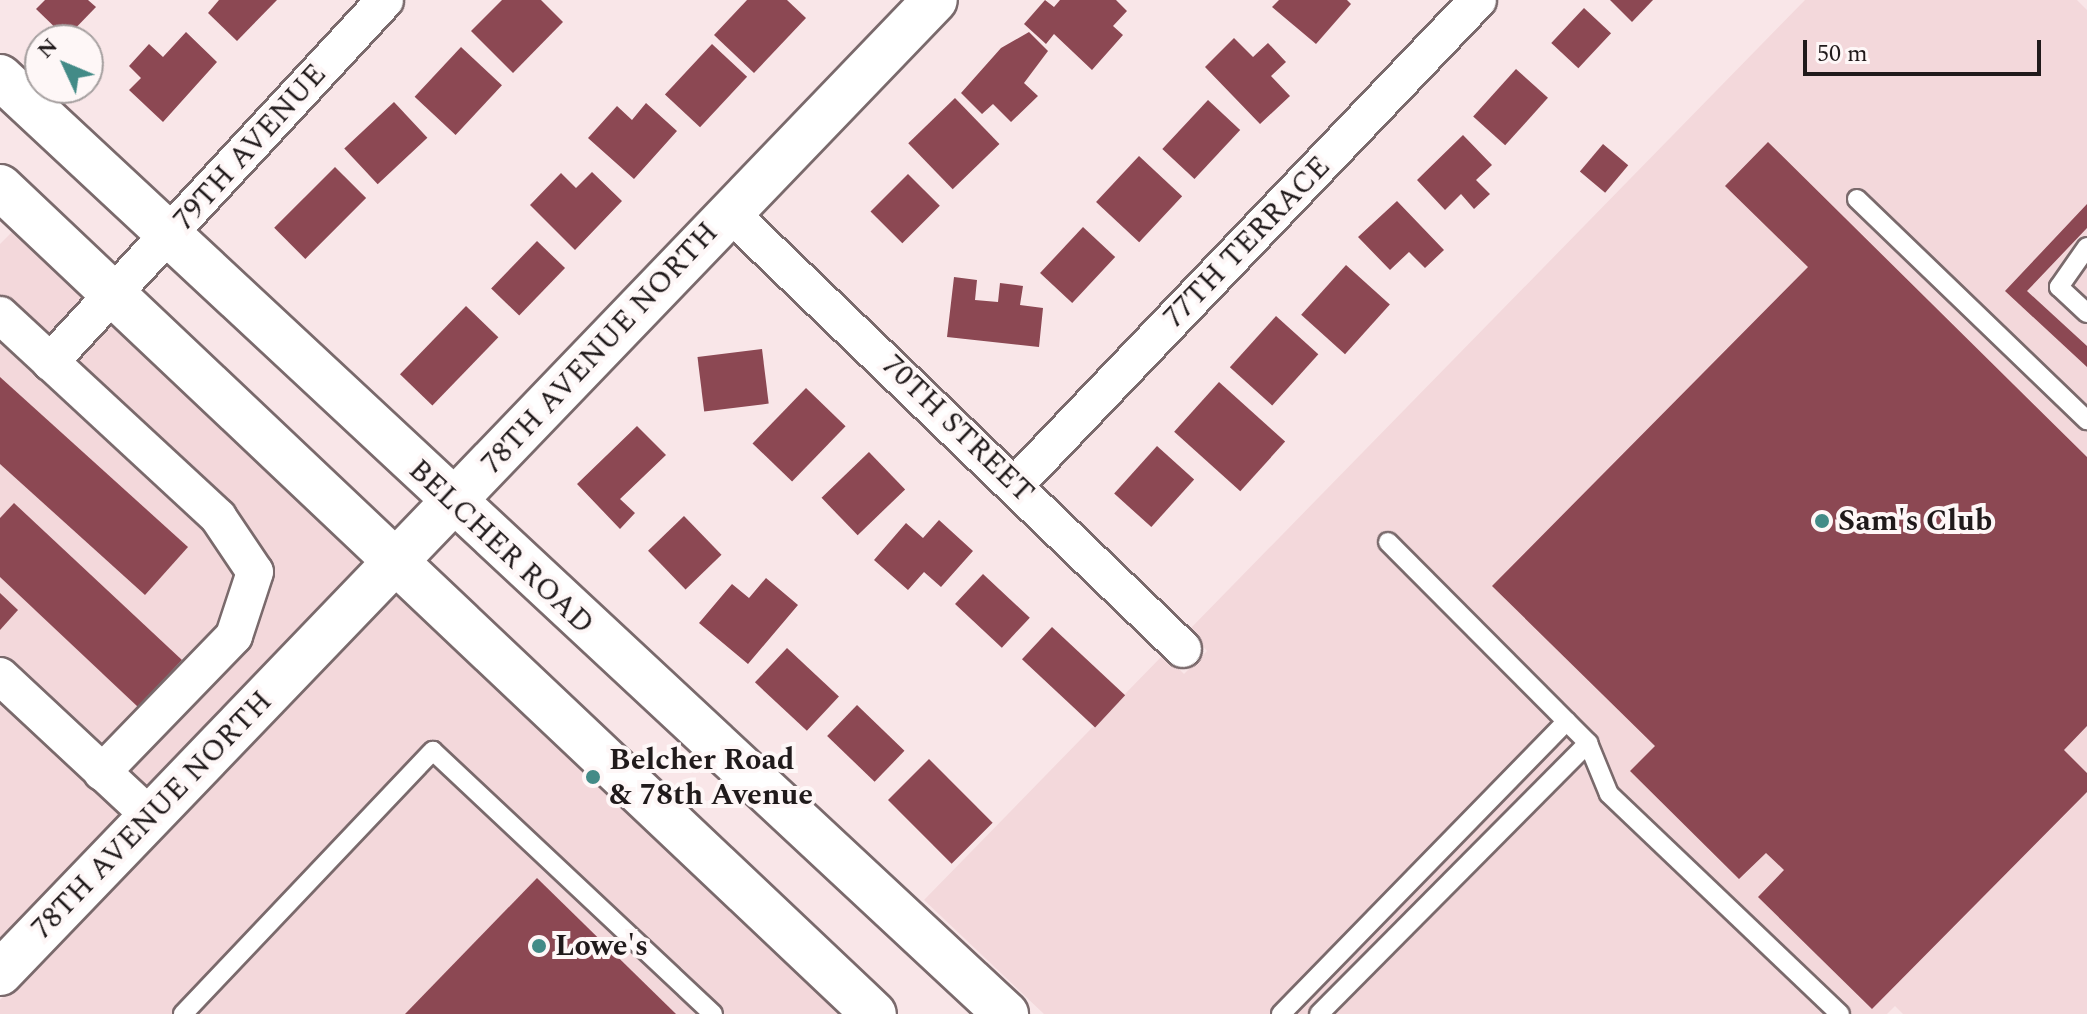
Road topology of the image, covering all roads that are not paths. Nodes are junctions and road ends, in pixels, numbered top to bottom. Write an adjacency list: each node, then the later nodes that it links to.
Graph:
1 (385, 0): 8 (street, 79TH AVENUE)
2 (935, 0): 7 (main road, 78TH AVENUE NORTH)
3 (1478, 0): 15 (street, 77TH TERRACE)
4 (0, 77): 8 (main road, BELCHER ROAD)
5 (0, 187): 10 (main road)
6 (1857, 199): 14 (lane)
7 (729, 212): 15 (street, 70TH STREET); 16 (main road, 78TH AVENUE NORTH)
8 (169, 235): 10 (street, 79TH AVENUE); 16 (main road, BELCHER ROAD)
9 (2087, 247): 11 (lane)
10 (115, 295): 13 (street, 79TH AVENUE); 18 (main road)
11 (2087, 313)
12 (0, 315): 13 (street)
13 (50, 362): 23 (street)
14 (2087, 420)
15 (1016, 484): 19 (street, 70TH STREET)
16 (454, 503): 18 (main road, 78TH AVENUE NORTH); 29 (main road, BELCHER ROAD)
17 (1388, 542): 21 (lane)
18 (400, 559): 24 (main road, 78TH AVENUE NORTH); 28 (main road)
19 (1183, 649)
20 (0, 676): 23 (street)
21 (1567, 721): 22 (lane); 30 (lane)
22 (1588, 743): 31 (lane); 32 (lane)
23 (102, 772): 24 (street)
24 (150, 816): 25 (main road, 78TH AVENUE NORTH)
25 (0, 973)
26 (183, 1014): 27 (lane)
27 (713, 1014)
28 (874, 1014)
29 (1006, 1014)
30 (1281, 1014)
31 (1319, 1014)
32 (1840, 1014)

